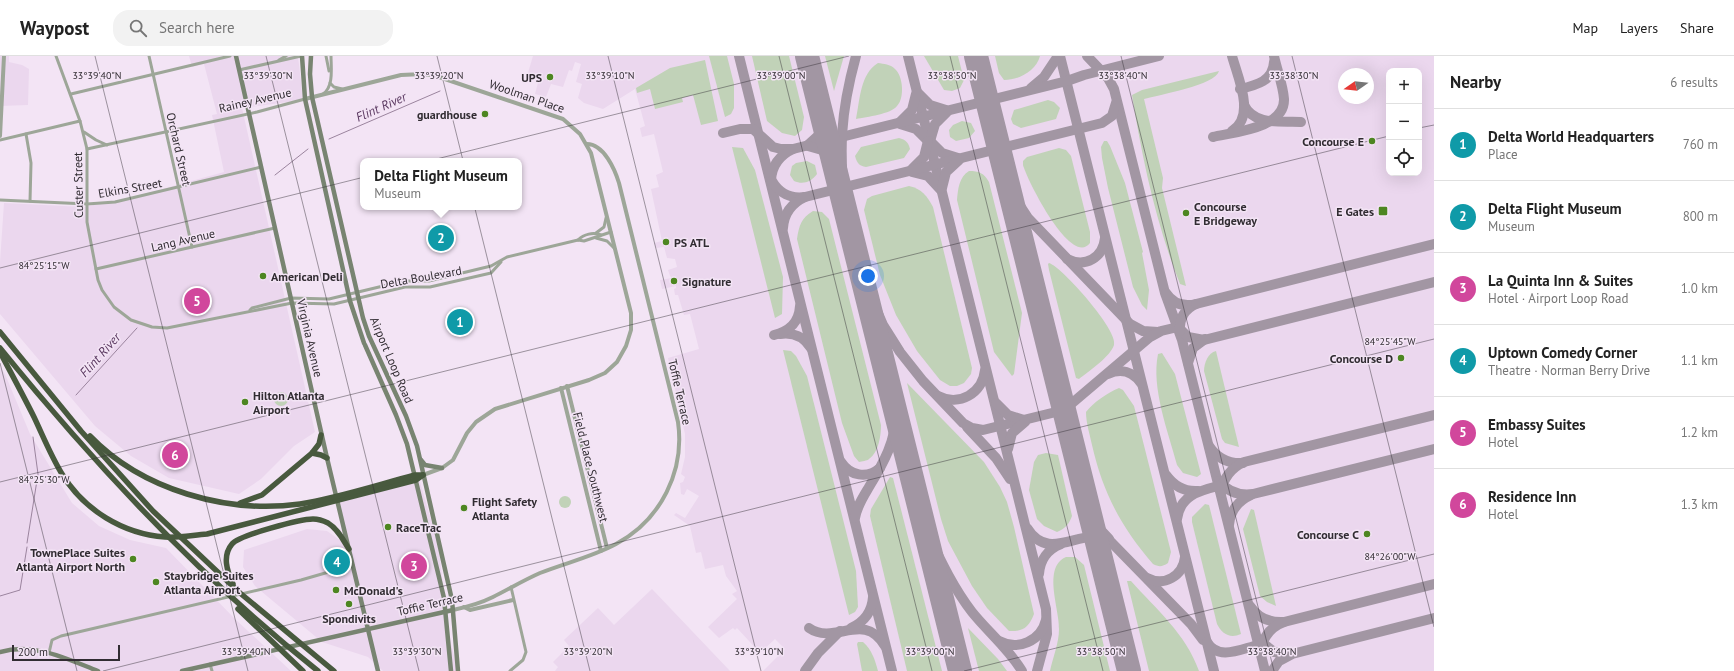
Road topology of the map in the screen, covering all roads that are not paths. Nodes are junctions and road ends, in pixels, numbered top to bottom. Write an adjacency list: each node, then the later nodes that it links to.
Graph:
1 (4, 56): 26 (street)
2 (56, 56): 17 (street, Custer Street)
3 (149, 56): 13 (street, Orchard Street)
4 (230, 56): 13 (street)
5 (236, 56): 12 (main road, Virginia Avenue)
6 (286, 56): 11 (street)
7 (302, 56): 11 (street); 20 (main road, Airport Loop Road)
8 (311, 56): 19 (main road, Airport Loop Road)
9 (326, 56): 15 (street)
10 (332, 56): 15 (street)
11 (271, 63): 12 (street)
12 (239, 70): 21 (main road, Virginia Avenue)
13 (153, 74): 17 (street); 23 (street, Orchard Street)
14 (432, 75): 16 (street, Rainey Avenue); 28 (street, Woolman Place)
15 (330, 83): 16 (street); 18 (street)
16 (344, 89): 18 (street, Rainey Avenue)
17 (71, 94): 22 (street, Custer Street)
18 (321, 95): 19 (street, Rainey Avenue)
19 (312, 97): 20 (street, Rainey Avenue); 47 (main road, Airport Loop Road)
20 (305, 99): 21 (street, Rainey Avenue); 48 (main road, Airport Loop Road)
21 (249, 113): 23 (street, Rainey Avenue); 31 (main road, Virginia Avenue)
22 (80, 121): 24 (street, Custer Street); 25 (street)
23 (166, 131): 29 (street, Rainey Avenue); 32 (street, Orchard Street)
24 (83, 132): 29 (street); 30 (street, Custer Street)
25 (26, 134): 27 (street); 34 (street)
26 (0, 136)
27 (0, 140)
28 (587, 144): 36 (street, Woolman Place); 72 (street, Toffie Terrace)
29 (107, 145): 30 (street, Rainey Avenue)
30 (87, 149): 35 (street, Custer Street)
31 (261, 167): 32 (street, Elkins Street); 37 (main road, Virginia Avenue)
32 (178, 188): 35 (street, Elkins Street); 43 (street, Orchard Street)
33 (0, 200): 34 (street, Elkins Street)
34 (30, 201): 35 (street, Elkins Street)
35 (87, 204): 46 (street, Custer Street)
36 (607, 216): 38 (street, Woolman Place); 39 (street)
37 (275, 228): 43 (street, Lang Avenue); 50 (main road, Virginia Avenue)
38 (611, 232): 40 (street, Delta Boulevard); 44 (street, Woolman Place)
39 (596, 233): 40 (street); 42 (street, Delta Boulevard)
40 (601, 235): 41 (street, Delta Boulevard)
41 (596, 238): 42 (street, Delta Boulevard); 44 (street)
42 (578, 240): 45 (street, Delta Boulevard)
43 (192, 247): 46 (street, Lang Avenue)
44 (615, 249): 55 (street, Woolman Place)
45 (501, 262): 47 (street, Delta Boulevard); 49 (street, Delta Boulevard)
46 (96, 269): 50 (street, Custer Street)
47 (356, 292): 48 (street, Delta Boulevard); 49 (main road, Airport Loop Road)
48 (349, 294): 50 (street, Delta Boulevard); 51 (main road, Airport Loop Road)
49 (358, 299): 51 (street, Delta Boulevard); 62 (main road, Airport Loop Road)
50 (292, 301): 51 (street, Delta Boulevard); 58 (main road, Virginia Avenue)
51 (350, 301): 66 (main road, Airport Loop Road)
52 (0, 332): 57 (highway)
53 (0, 348): 78 (highway)
54 (0, 352): 66 (highway)
55 (567, 386): 56 (street, Woolman Place); 59 (street, Field Place Southwest)
56 (561, 388): 60 (street, Field Place Southwest); 64 (street, Woolman Place)
57 (59, 402): 69 (highway); 76 (highway)
58 (321, 435): 61 (highway); 63 (main road, Virginia Avenue)
59 (581, 441): 60 (street); 67 (street, Field Place Southwest)
60 (575, 443): 68 (street, Field Place Southwest)
61 (312, 453): 63 (highway); 69 (highway)
62 (419, 457): 64 (main road); 65 (main road, Airport Loop Road)
63 (327, 458): 73 (main road, Virginia Avenue)
64 (442, 468): 65 (street)
65 (423, 475): 66 (highway); 81 (main road, Airport Loop Road)
66 (415, 478): 69 (highway); 82 (main road, Airport Loop Road)
67 (590, 480): 68 (street); 70 (street, Field Place Southwest)
68 (584, 481): 71 (street, Field Place Southwest)
69 (234, 504)
70 (598, 510): 71 (street); 72 (street, Field Place Southwest)
71 (592, 511): 74 (street, Field Place Southwest)
72 (607, 548): 74 (street, Toffie Terrace)
73 (349, 549): 75 (main road, Virginia Avenue); 76 (highway)
74 (601, 551): 77 (street, Toffie Terrace)
75 (352, 566): 83 (main road, Virginia Avenue); 85 (street)
76 (235, 588): 92 (highway)
77 (510, 588): 79 (street); 80 (street, Toffie Terrace)
78 (233, 600): 90 (highway); 91 (highway)
79 (514, 600): 80 (street); 96 (street)
80 (464, 607): 81 (street, Toffie Terrace)
81 (453, 610): 82 (main road, Toffie Terrace); 95 (main road, Airport Loop Road)
82 (446, 612): 83 (main road, Toffie Terrace); 94 (main road, Airport Loop Road)
83 (368, 629): 86 (main road, Toffie Terrace); 93 (main road, Virginia Avenue)
84 (0, 652): 85 (main road)
85 (49, 653): 87 (main road)
86 (210, 664): 88 (main road, Toffie Terrace); 89 (street)
87 (98, 671)
88 (182, 671)
89 (212, 671)
90 (303, 671)
91 (318, 671)
92 (334, 671)
93 (378, 671)
94 (451, 671)
95 (458, 671)
96 (510, 671)

